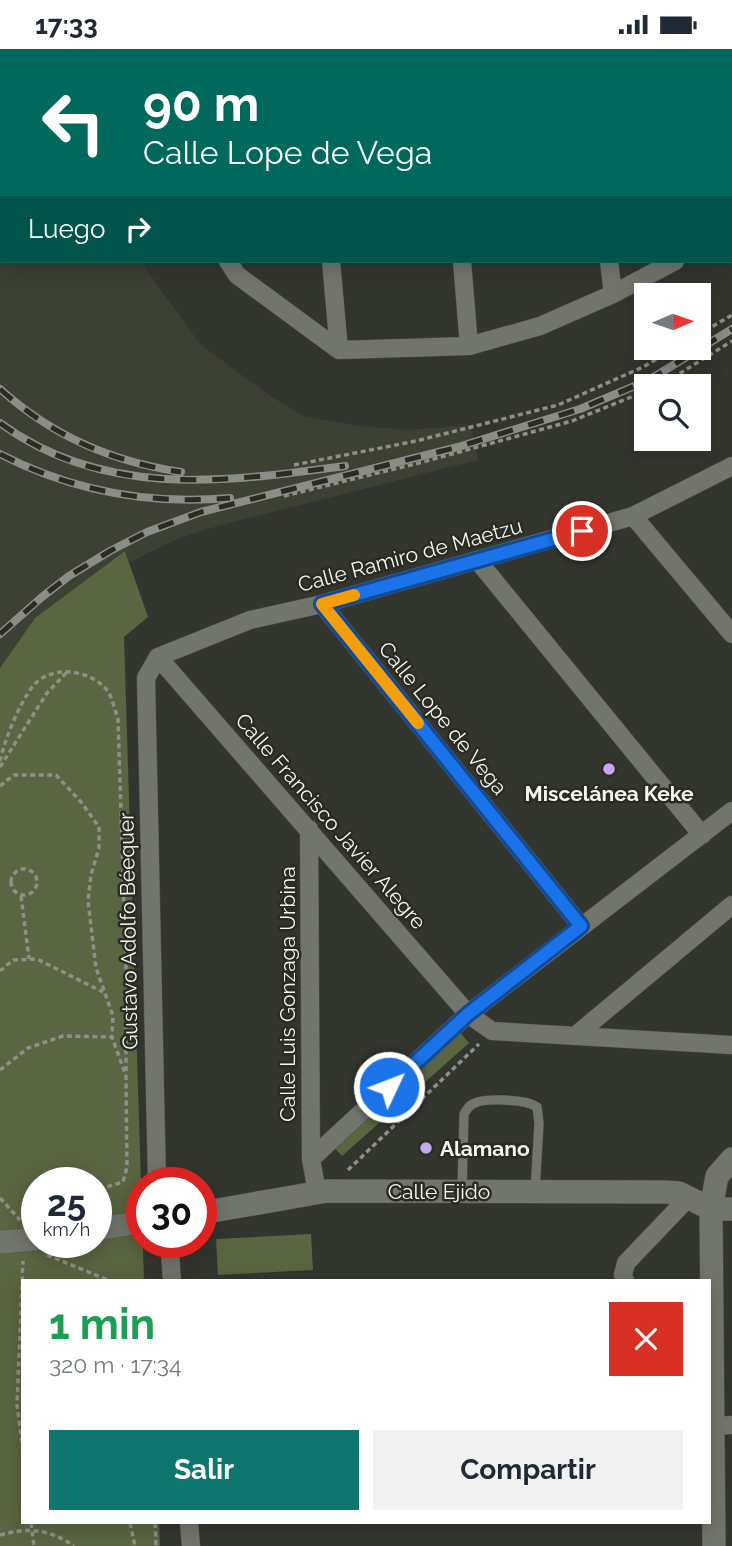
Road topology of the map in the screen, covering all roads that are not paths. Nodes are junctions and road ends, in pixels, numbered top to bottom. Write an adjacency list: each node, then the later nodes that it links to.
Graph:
1 (229, 263): 8 (street)
2 (331, 263): 8 (street)
3 (462, 263): 7 (street)
4 (609, 263): 6 (street)
5 (671, 263): 6 (street)
6 (613, 294): 7 (street)
7 (469, 346): 8 (street)
8 (339, 350)
9 (732, 466): 10 (street, Calle Ramiro de Maetzu)
10 (633, 516): 11 (street, Calle Ramiro de Maetzu); 13 (street)
11 (478, 561): 12 (street, Calle Ramiro de Maetzu); 17 (street)
12 (322, 604): 14 (street, Calle Ramiro de Maetzu); 19 (street, Calle Lope de Vega)
13 (732, 635)
14 (158, 657): 16 (street, Calle Francisco Javier Alegre); 24 (street, Gustavo Adolfo Béequer)
15 (732, 811): 17 (street)
16 (309, 829): 20 (street, Calle Francisco Javier Alegre); 23 (street, Calle Luis Gonzaga Urbina)
17 (702, 835): 19 (street)
18 (732, 905): 21 (street)
19 (581, 926): 20 (street)
20 (468, 1014): 21 (street, Calle Francisco Javier Alegre); 23 (street)
21 (576, 1036): 22 (street)
22 (732, 1045)
23 (311, 1159): 26 (street, Calle Luis Gonzaga Urbina)
24 (157, 1167)
25 (727, 1170): 29 (street, Calle Ejido); 30 (street)
26 (322, 1191): 27 (street, Calle Ejido); 31 (street, Calle Ejido)
27 (462, 1191): 28 (street, Calle Ejido); 28 (lane)
28 (535, 1192): 29 (street, Calle Ejido)
29 (684, 1195): 30 (street, Calle Ejido); 38 (street)
30 (721, 1209): 39 (street)
31 (217, 1210)
32 (21, 1226): 33 (street)
33 (0, 1227)
34 (0, 1242): 35 (street, bridge)
35 (21, 1246)
36 (170, 1258): 37 (street)
37 (172, 1279)
38 (624, 1279)
39 (718, 1426): 42 (street)
40 (189, 1524): 41 (street)
41 (191, 1546)
42 (714, 1546)

